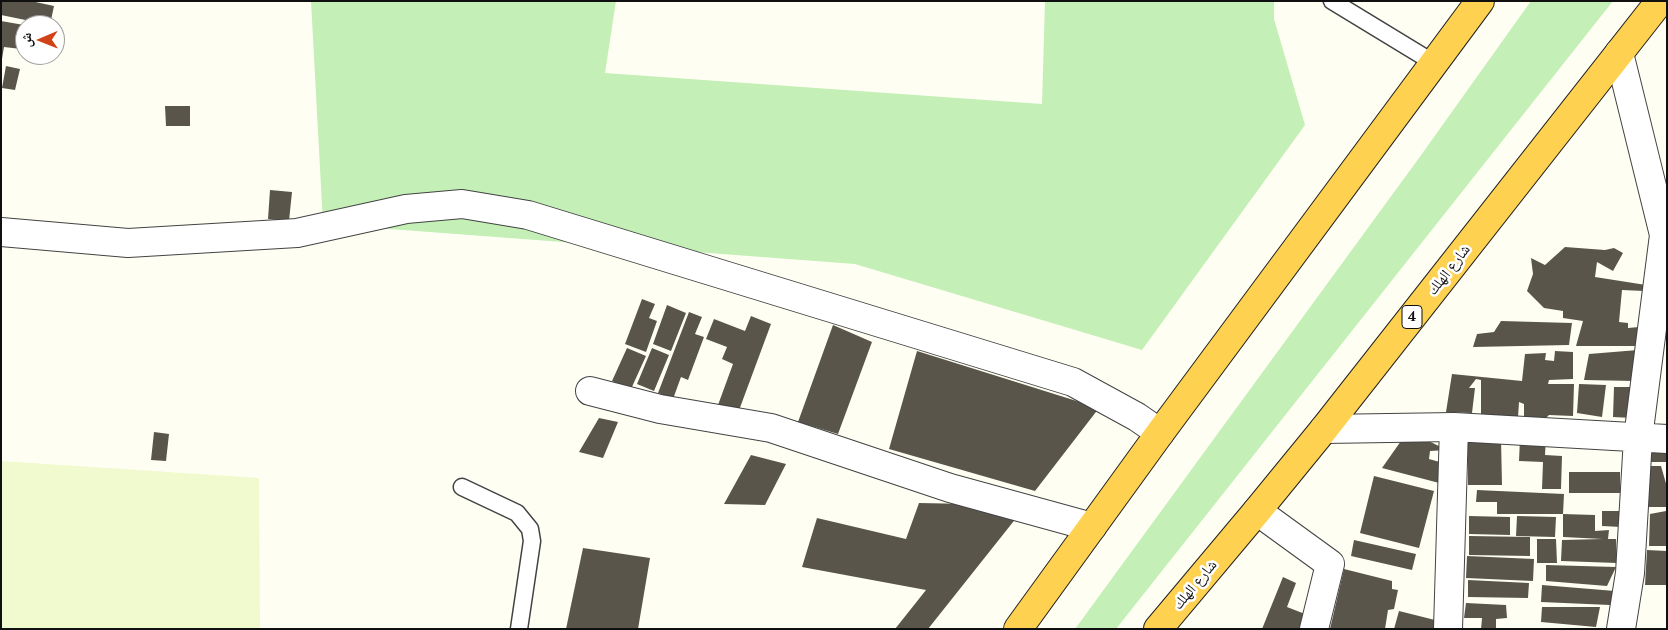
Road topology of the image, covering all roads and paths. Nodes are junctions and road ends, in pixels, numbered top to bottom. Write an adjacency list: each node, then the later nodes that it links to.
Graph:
1 (1332, 1): 5 (lane)
2 (1480, 1): 5 (highway)
3 (1660, 1): 4 (highway, شارع الهلك / 4)
4 (1619, 53): 9 (highway, شارع الهلك / 4); 11 (street)
5 (1434, 63): 10 (highway)
6 (1, 232): 10 (street)
7 (590, 391): 15 (street)
8 (1454, 427): 9 (street); 11 (street); 20 (street)
9 (1324, 429): 14 (highway, شارع الهلك / 4)
10 (1160, 433): 15 (highway)
11 (1638, 438): 12 (street); 21 (street)
12 (1667, 439)
13 (462, 487): 16 (lane)
14 (1258, 511): 18 (highway, شارع الهلك / 4); 19 (street)
15 (1092, 527): 17 (highway)
16 (519, 629)
17 (1018, 629)
18 (1158, 629)
19 (1314, 629)
20 (1448, 629)
21 (1620, 629)

